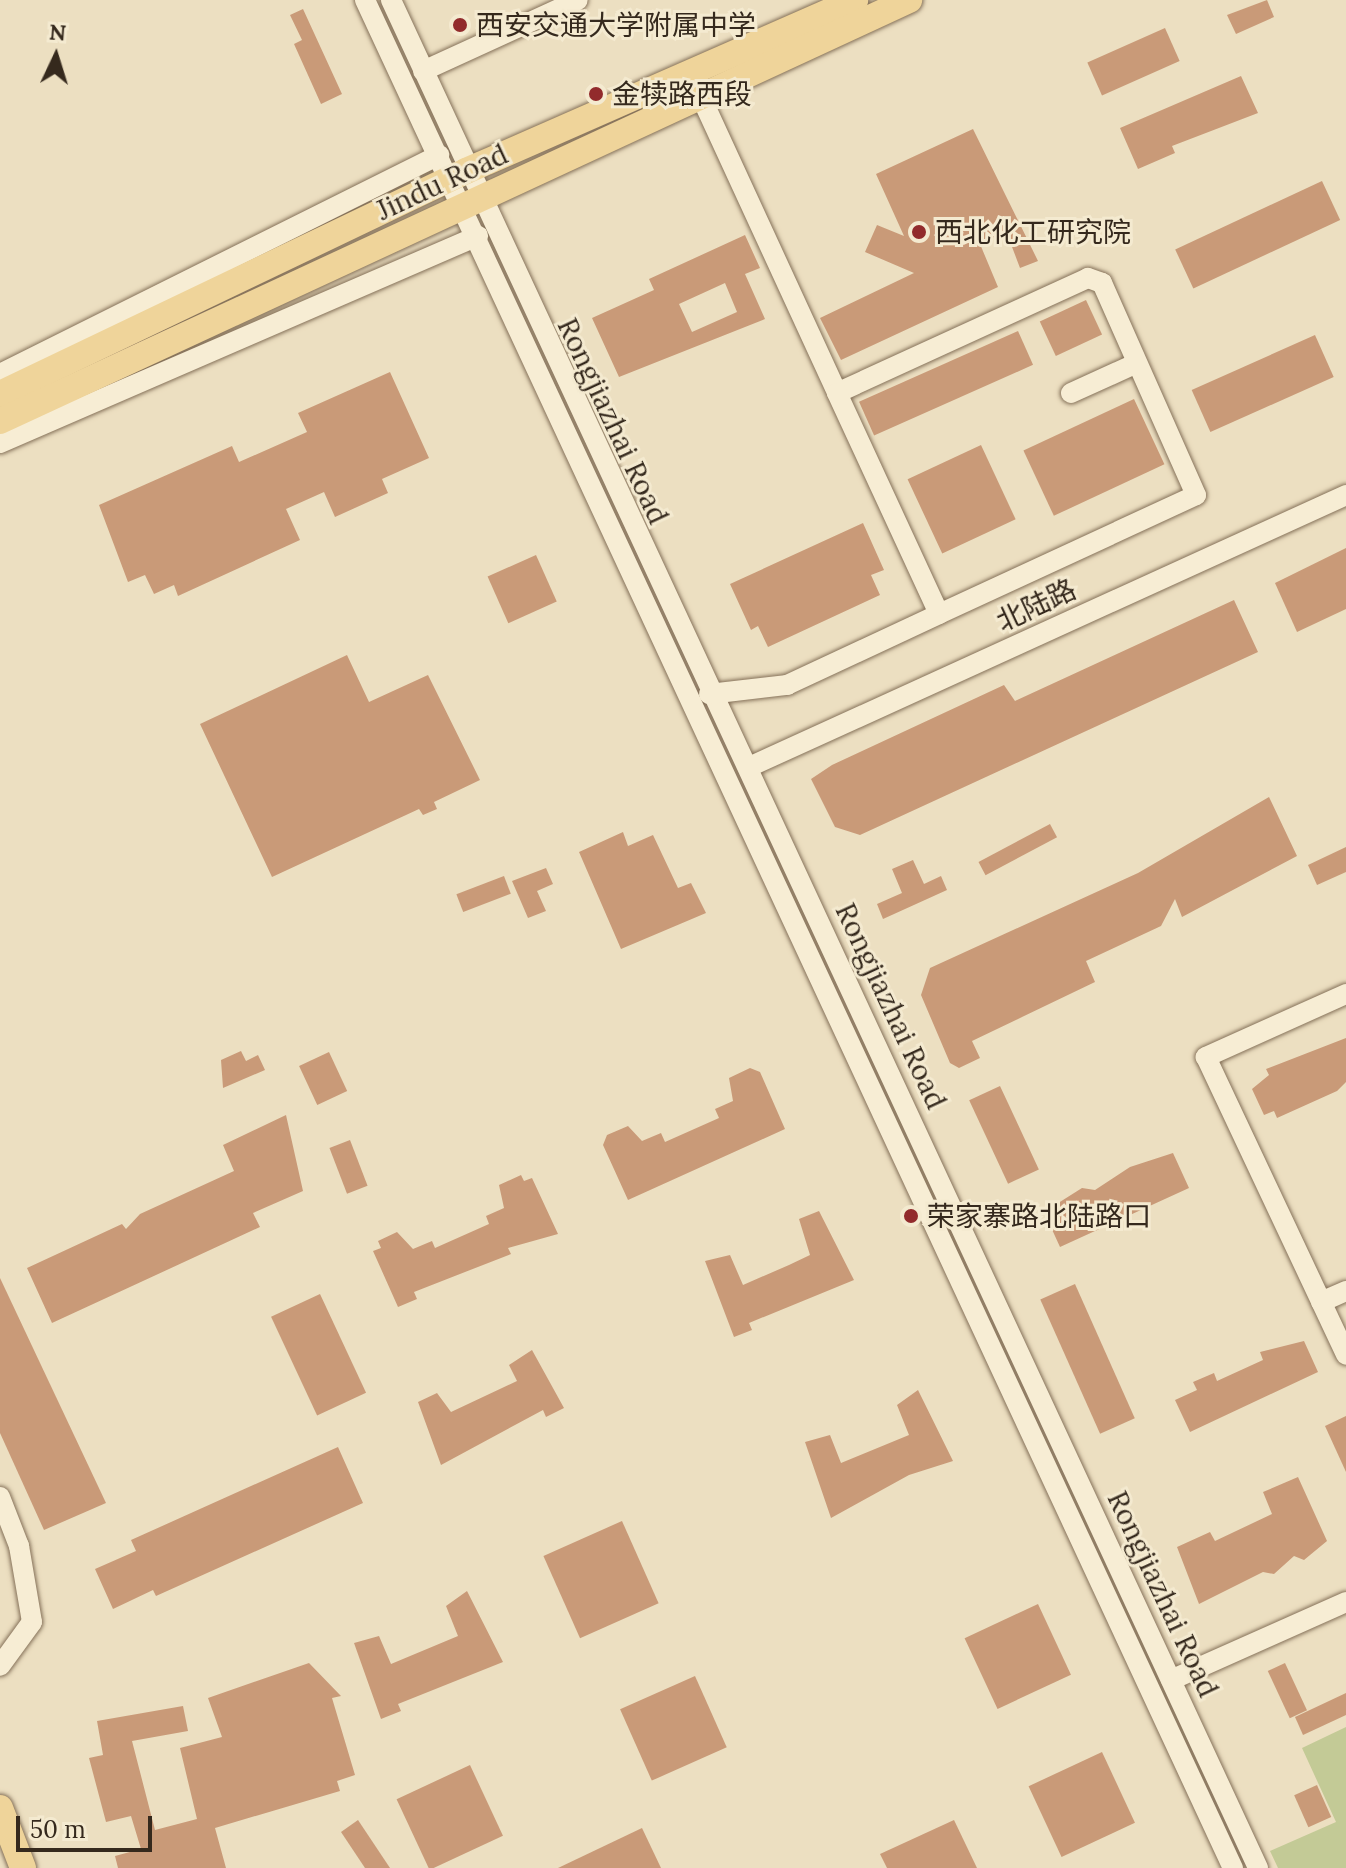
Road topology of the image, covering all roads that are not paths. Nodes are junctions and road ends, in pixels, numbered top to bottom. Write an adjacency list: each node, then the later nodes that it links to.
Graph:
1 (365, 0): 8 (street)
2 (391, 0): 6 (street)
3 (578, 0): 6 (street)
4 (855, 0): 9 (main road, Jindu Road)
5 (909, 0): 7 (main road, Jindu Road)
6 (423, 71): 9 (street)
7 (702, 99): 10 (main road, Jindu Road); 14 (street)
8 (439, 155): 9 (street); 13 (street)
9 (456, 176): 10 (street, Rongjiazhai Road); 16 (main road, Jindu Road)
10 (471, 205): 11 (street, Rongjiazhai Road); 17 (main road, Jindu Road); 21 (street, Rongjiazhai Road)
11 (478, 236): 18 (street); 33 (street, Rongjiazhai Road)
12 (1137, 363): 14 (street); 15 (street); 20 (street)
13 (0, 374)
14 (837, 393): 20 (street)
15 (1071, 393)
16 (0, 394)
17 (0, 421)
18 (0, 443)
19 (1346, 495): 22 (street, 北陆路)
20 (939, 614): 21 (street)
21 (709, 694): 22 (street, Rongjiazhai Road)
22 (749, 767): 30 (street, Rongjiazhai Road)
23 (1346, 994): 25 (street)
24 (1346, 1291): 25 (street)
25 (1321, 1302): 26 (street)
26 (1346, 1355)
27 (0, 1497): 29 (street)
28 (1346, 1602): 30 (street)
29 (0, 1666)
30 (1171, 1680): 34 (street, Rongjiazhai Road)
31 (0, 1808): 32 (main road)
32 (23, 1868)
33 (1233, 1868)
34 (1258, 1868)

